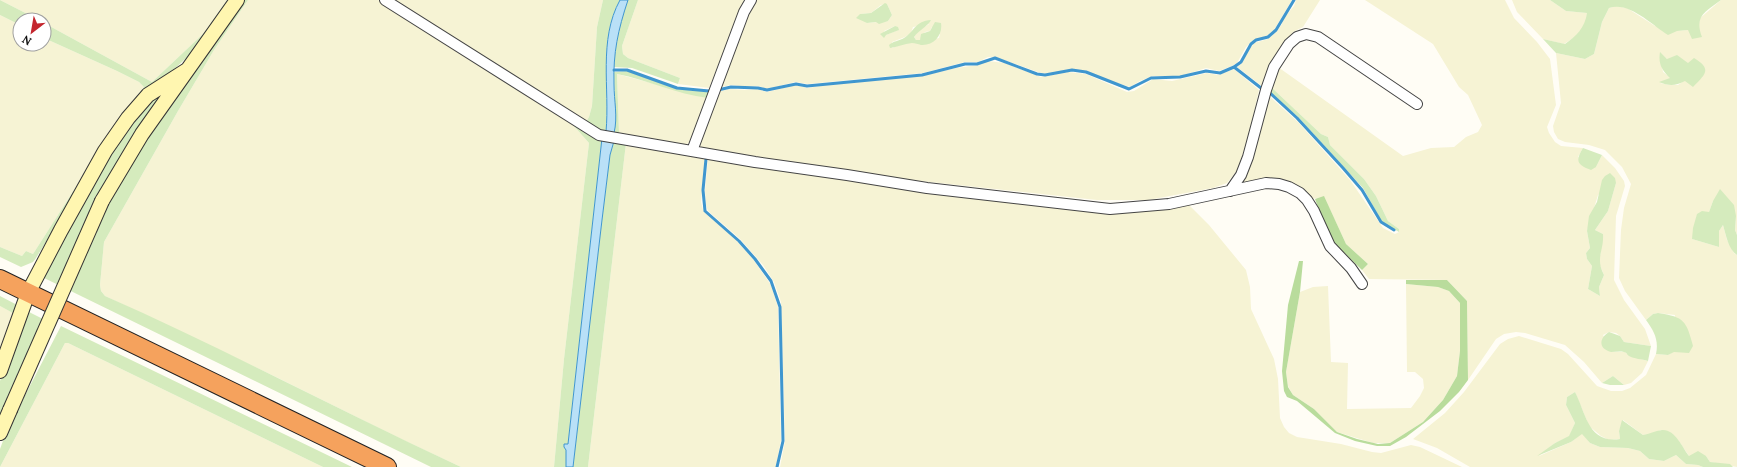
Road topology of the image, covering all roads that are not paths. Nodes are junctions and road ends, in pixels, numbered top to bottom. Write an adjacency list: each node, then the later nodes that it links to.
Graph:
1 (237, 0): 4 (street)
2 (385, 0): 6 (street)
3 (751, 0): 6 (street)
4 (187, 70): 10 (street); 12 (street, bridge)
5 (1417, 104): 7 (street)
6 (692, 151): 7 (street)
7 (1230, 191): 9 (street)
8 (0, 279): 10 (highway)
9 (1362, 284)
10 (28, 293): 11 (street); 13 (highway)
11 (0, 371)
12 (0, 433)
13 (387, 467)

